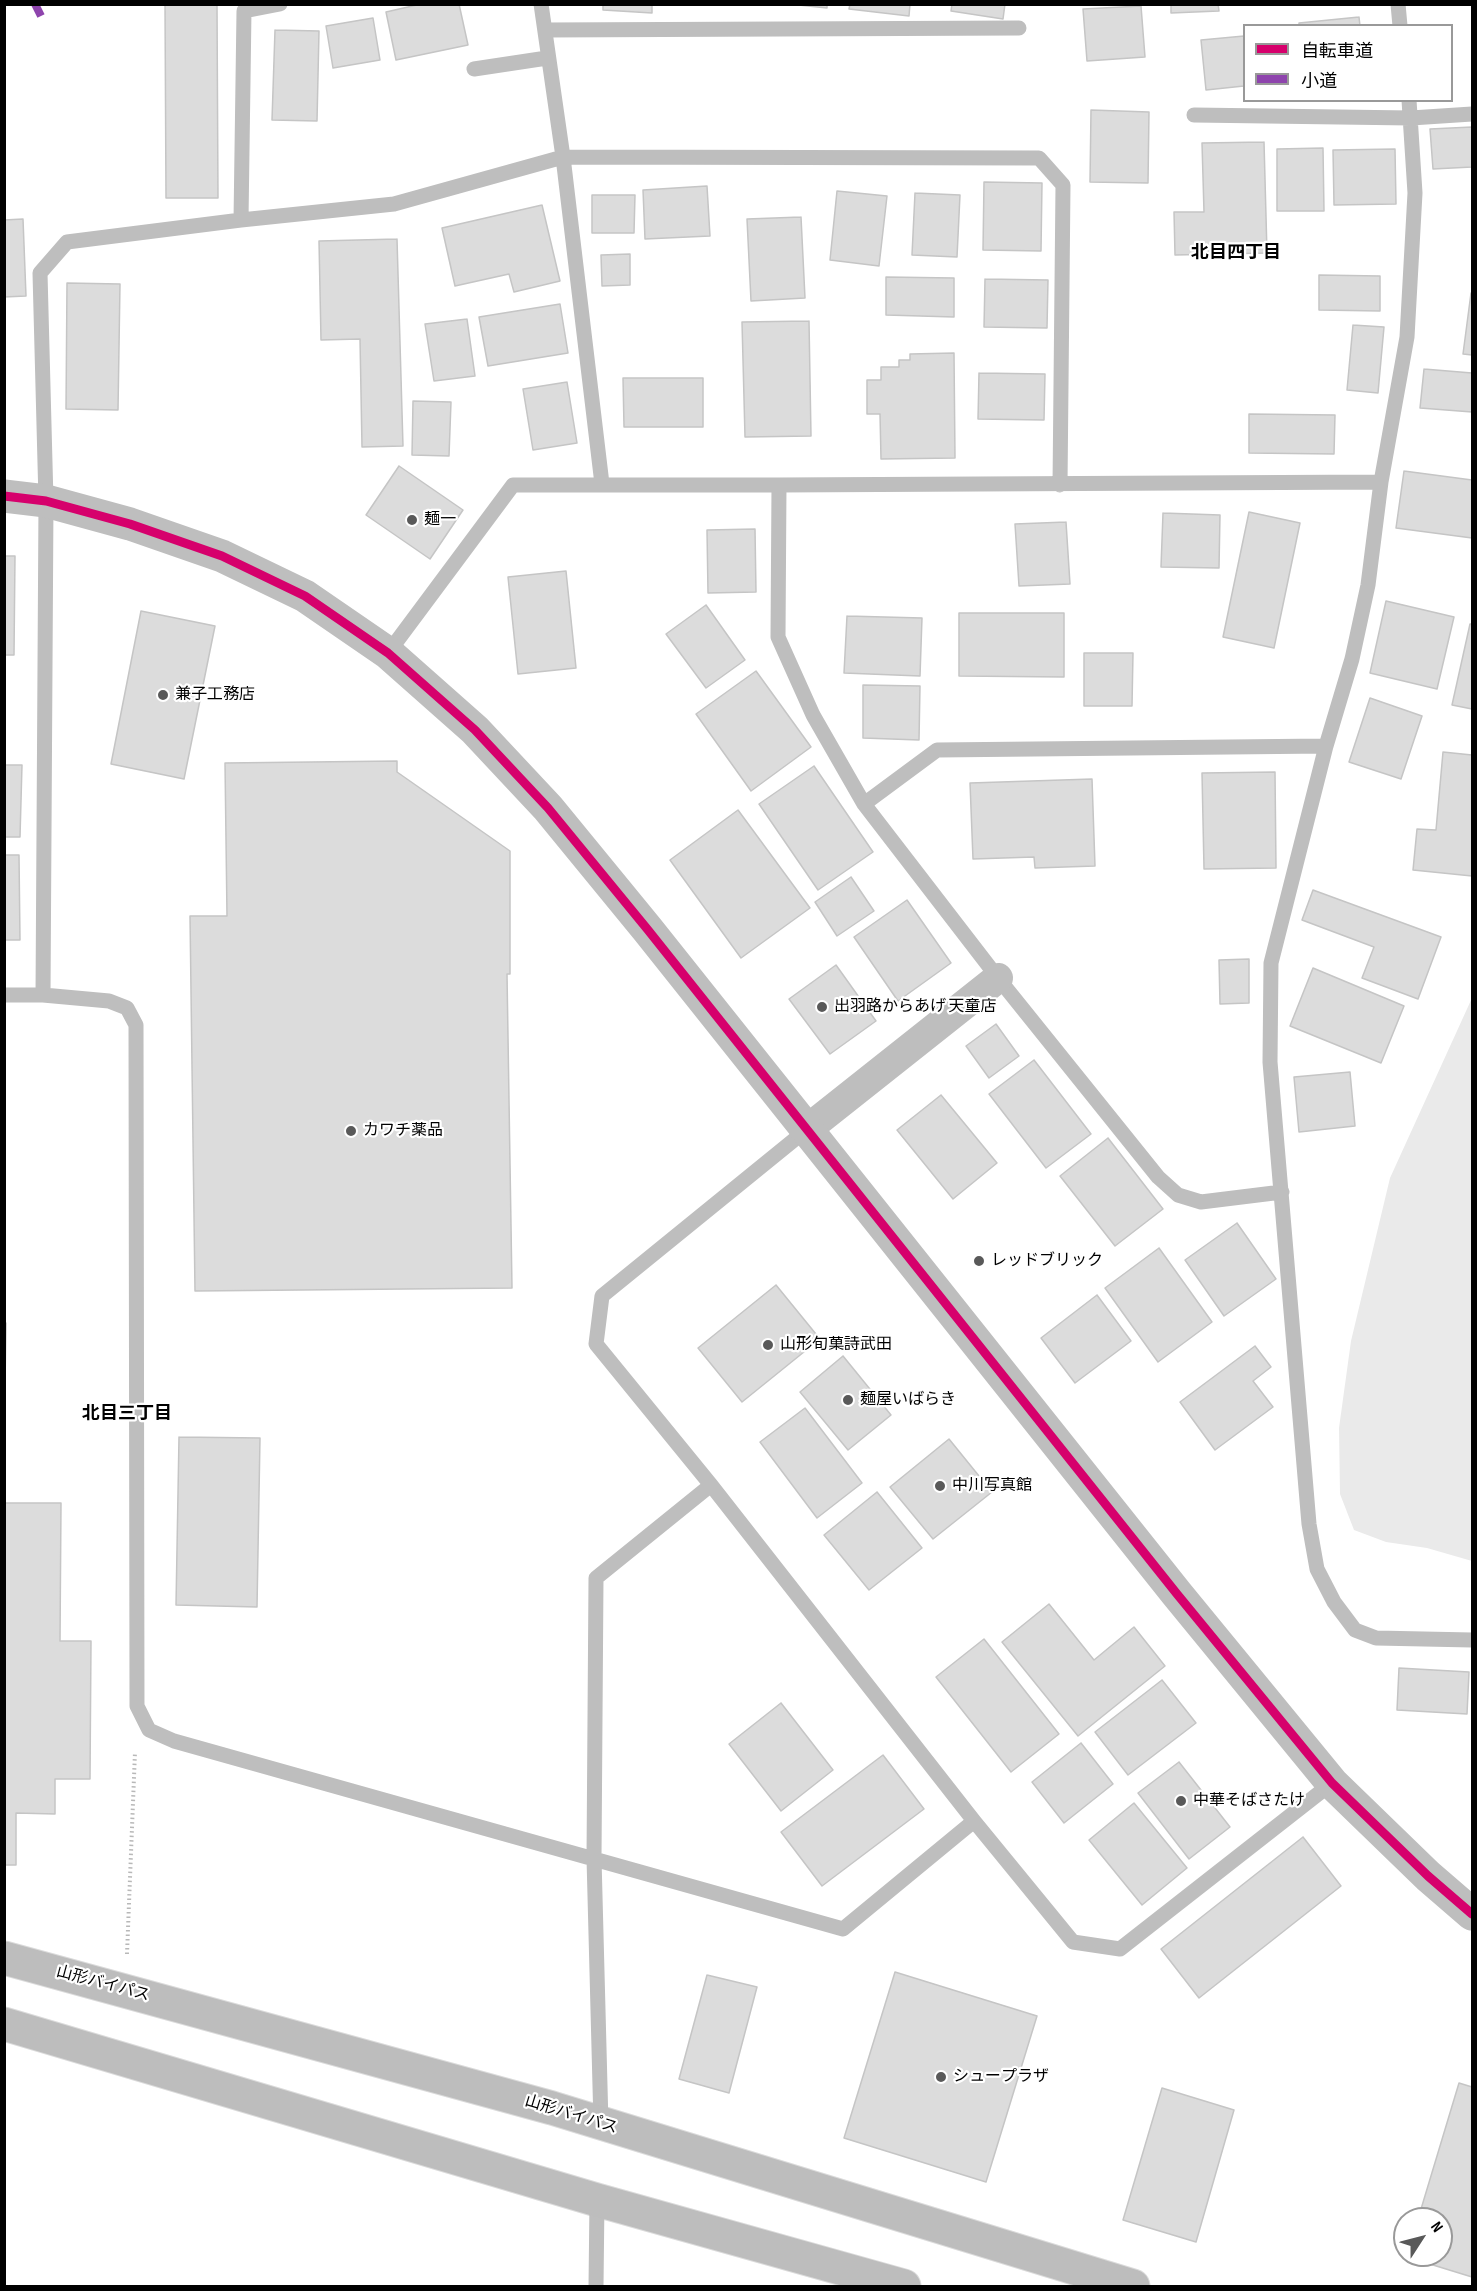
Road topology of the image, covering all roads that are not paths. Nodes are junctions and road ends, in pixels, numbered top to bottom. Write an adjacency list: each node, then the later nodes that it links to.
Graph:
1 (280, 4): 14 (lane)
2 (541, 4): 6 (lane)
3 (1398, 4): 4 (lane)
4 (1400, 24)
5 (1019, 28): 6 (lane)
6 (545, 30): 7 (lane)
7 (547, 58): 8 (lane); 13 (lane)
8 (474, 69)
9 (1409, 102): 12 (lane)
10 (1473, 114): 12 (lane)
11 (1194, 115): 12 (lane)
12 (1411, 118): 15 (lane)
13 (562, 157): 14 (lane); 16 (lane); 18 (lane)
14 (241, 219): 20 (lane)
15 (1381, 482): 18 (lane); 22 (lane)
16 (602, 484): 17 (lane); 21 (lane)
17 (779, 485): 18 (lane); 23 (lane)
18 (1060, 485)
19 (4, 496): 20 (street)
20 (46, 501): 21 (street); 25 (lane)
21 (388, 653): 27 (street)
22 (1326, 746): 23 (lane); 28 (lane)
23 (864, 804): 24 (lane)
24 (998, 978): 27 (street); 28 (lane)
25 (43, 994): 26 (lane); 33 (lane)
26 (4, 995)
27 (806, 1131): 29 (lane); 31 (street)
28 (1282, 1192): 30 (lane)
29 (711, 1485): 32 (lane); 33 (lane)
30 (1473, 1640)
31 (1332, 1783): 32 (lane); 34 (street)
32 (974, 1821): 33 (lane)
33 (594, 1858): 37 (lane)
34 (1473, 1914)
35 (4, 1958): 37 (highway, 山形バイパス)
36 (4, 2024): 38 (highway)
37 (601, 2124): 41 (highway, 山形バイパス)
38 (597, 2200): 39 (lane); 40 (highway)
39 (596, 2286)
40 (904, 2286)
41 (1133, 2286)

